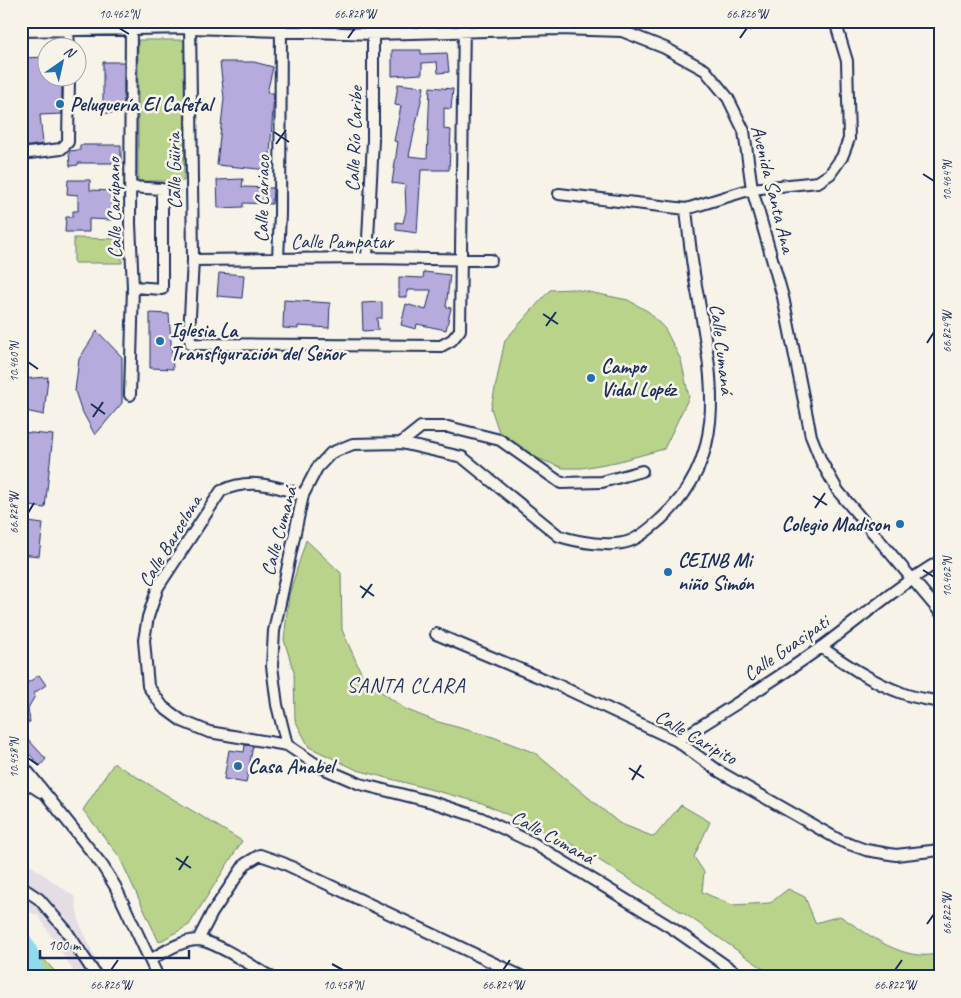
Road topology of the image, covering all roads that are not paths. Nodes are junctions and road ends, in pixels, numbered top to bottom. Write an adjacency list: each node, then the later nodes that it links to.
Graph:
1 (373, 21): 11 (street, Calle Río Caribe)
2 (464, 21): 10 (street)
3 (835, 21): 16 (street)
4 (190, 24): 5 (street, Avenida Santa Ana); 7 (street, Avenida Santa Ana); 21 (street, Calle Güiria)
5 (131, 25): 9 (street, Avenida Santa Ana); 15 (street, Calle Carúpano)
6 (558, 25): 10 (street, Avenida Santa Ana); 16 (street, Avenida Santa Ana)
7 (280, 26): 11 (street, Avenida Santa Ana); 19 (street, Calle Cariaco)
8 (25, 28): 9 (street, Avenida Santa Ana)
9 (68, 31): 12 (street)
10 (464, 32): 11 (street, Avenida Santa Ana); 23 (street)
11 (374, 34): 20 (street, Calle Río Caribe)
12 (68, 38)
13 (69, 88): 14 (street)
14 (21, 154)
15 (130, 187): 24 (street, Calle Carúpano); 24 (street)
16 (752, 189): 18 (street); 30 (street, Avenida Santa Ana)
17 (559, 194): 18 (street)
18 (686, 209): 26 (street, Calle Cumaná)
19 (278, 258): 20 (street, Calle Pampatar); 21 (street, Calle Pampatar)
20 (368, 258): 23 (street, Calle Pampatar)
21 (193, 260): 23 (street, Calle Güiria)
22 (491, 260): 23 (street, Calle Pampatar)
23 (460, 261)
24 (133, 287): 25 (street, Calle Carúpano)
25 (130, 395)
26 (401, 443): 27 (street); 28 (street, Calle Cumaná)
27 (642, 471)
28 (303, 495): 36 (street, Calle Cumaná); 36 (street, Calle Barcelona)
29 (940, 561): 30 (street, Calle Guasipati)
30 (911, 578): 31 (street, Avenida Santa Ana); 33 (street, Calle Guasipati)
31 (940, 612)
32 (436, 634): 35 (street, Calle Caripito)
33 (821, 647): 34 (street); 35 (street, Calle Guasipati)
34 (940, 702)
35 (677, 741): 40 (street, Calle Caripito)
36 (287, 745): 48 (street, Calle Cumaná)
37 (21, 763): 39 (street)
38 (21, 779): 39 (street)
39 (48, 796): 43 (street)
40 (940, 850)
41 (21, 887): 44 (street)
42 (198, 940): 43 (street); 46 (street); 47 (street)
43 (150, 960): 45 (street)
44 (97, 977)
45 (158, 977)
46 (271, 977)
47 (523, 977)
48 (742, 977)

